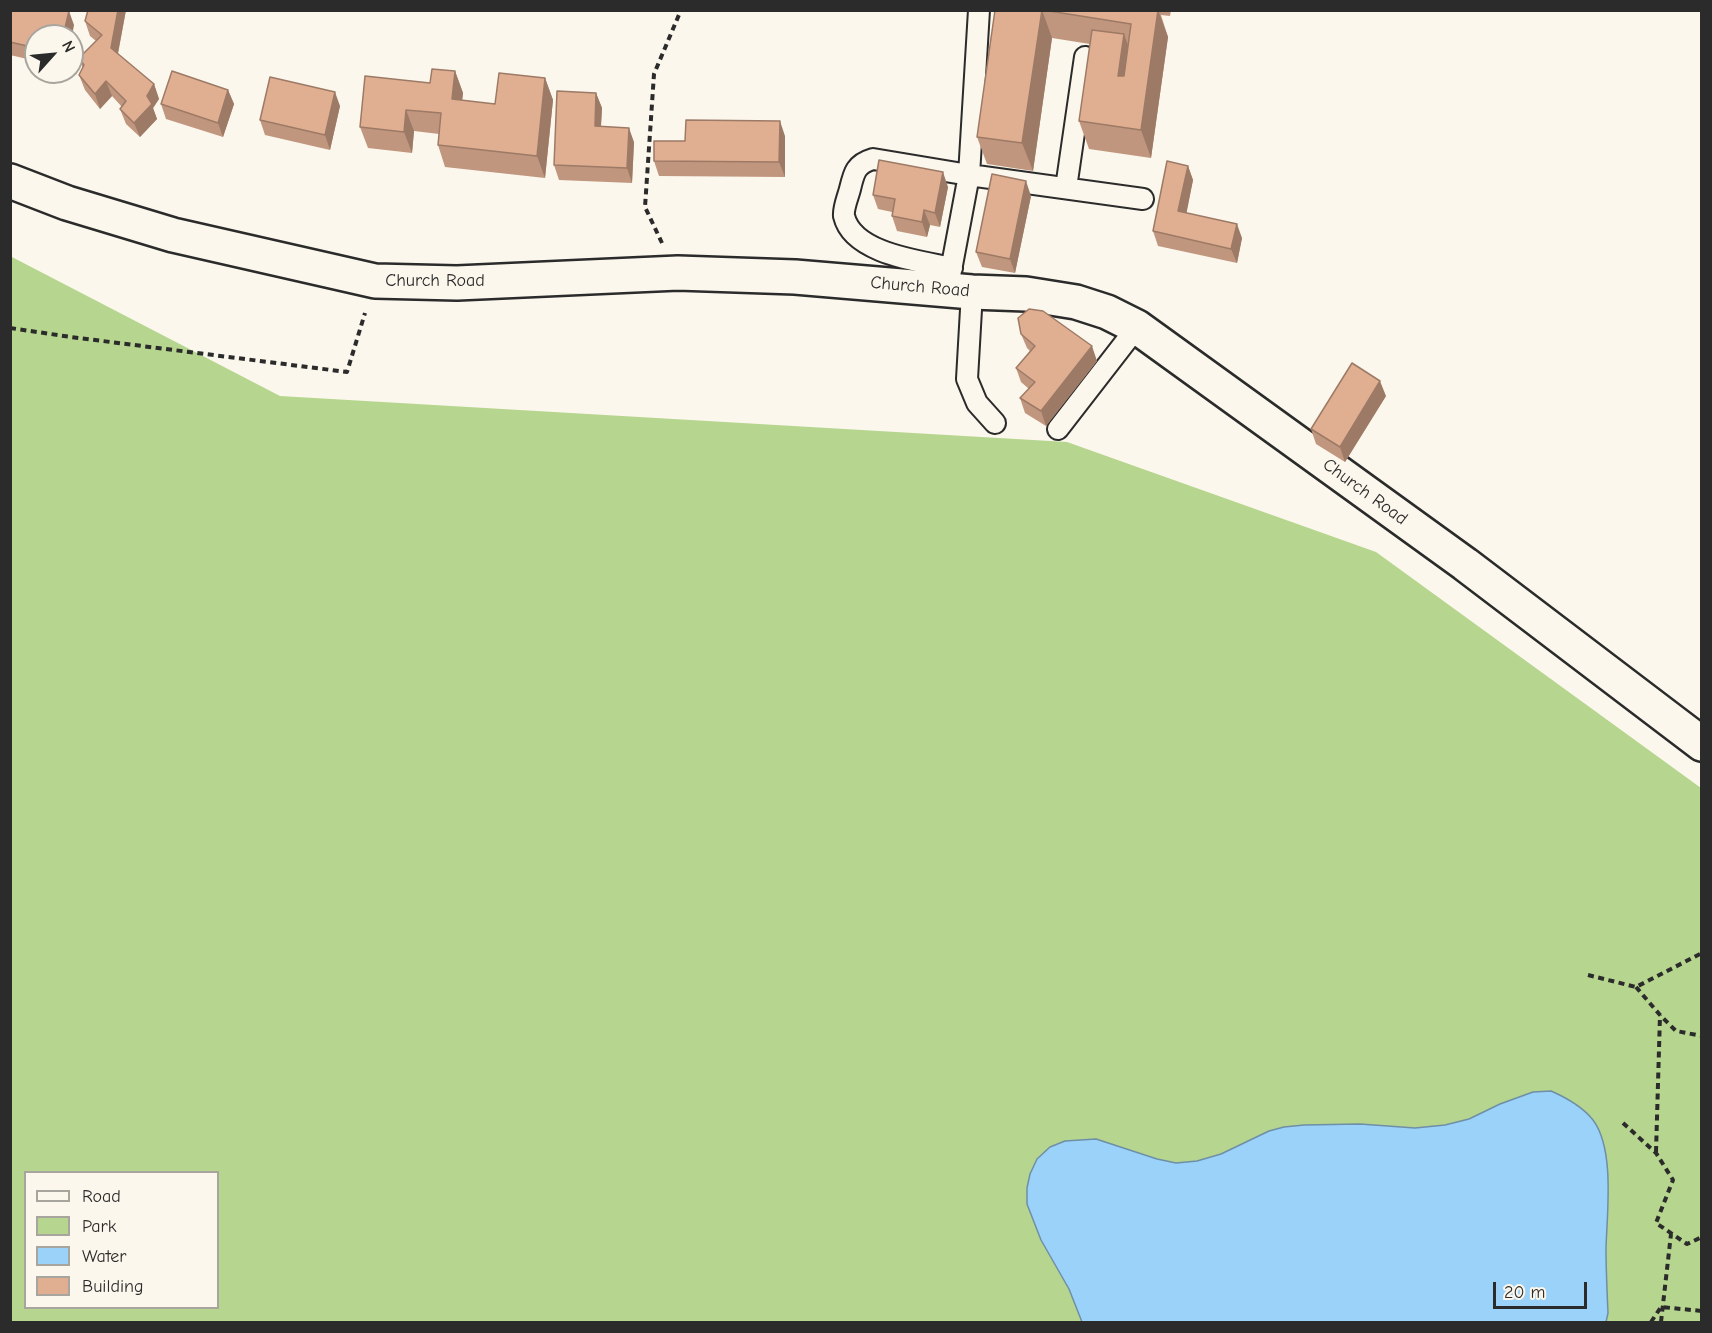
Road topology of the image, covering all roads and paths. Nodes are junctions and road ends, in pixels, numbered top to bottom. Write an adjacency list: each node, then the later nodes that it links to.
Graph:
1 (681, 10): 8 (path)
2 (979, 10): 4 (lane)
3 (1085, 57): 6 (lane)
4 (969, 175): 6 (lane); 10 (lane); 10 (lane)
5 (10, 182): 9 (street, Church Road)
6 (1066, 188): 7 (lane)
7 (1143, 199)
8 (678, 273): 9 (street, Church Road); 10 (street, Church Road)
9 (375, 281): 12 (path)
10 (957, 283): 11 (street, Church Road); 13 (lane)
11 (1137, 327): 14 (lane); 15 (street, Church Road)
12 (10, 328)
13 (995, 423)
14 (1058, 429)
15 (1701, 744)
16 (1701, 953): 18 (path)
17 (1588, 975): 18 (path)
18 (1636, 987): 19 (path)
19 (1660, 1015): 20 (path); 22 (path)
20 (1701, 1036)
21 (1623, 1124): 22 (path)
22 (1656, 1153): 23 (path)
23 (1671, 1234): 24 (path); 25 (path)
24 (1701, 1237)
25 (1661, 1307): 26 (path); 27 (path); 28 (path)
26 (1701, 1311)
27 (1651, 1323)
28 (1661, 1323)

